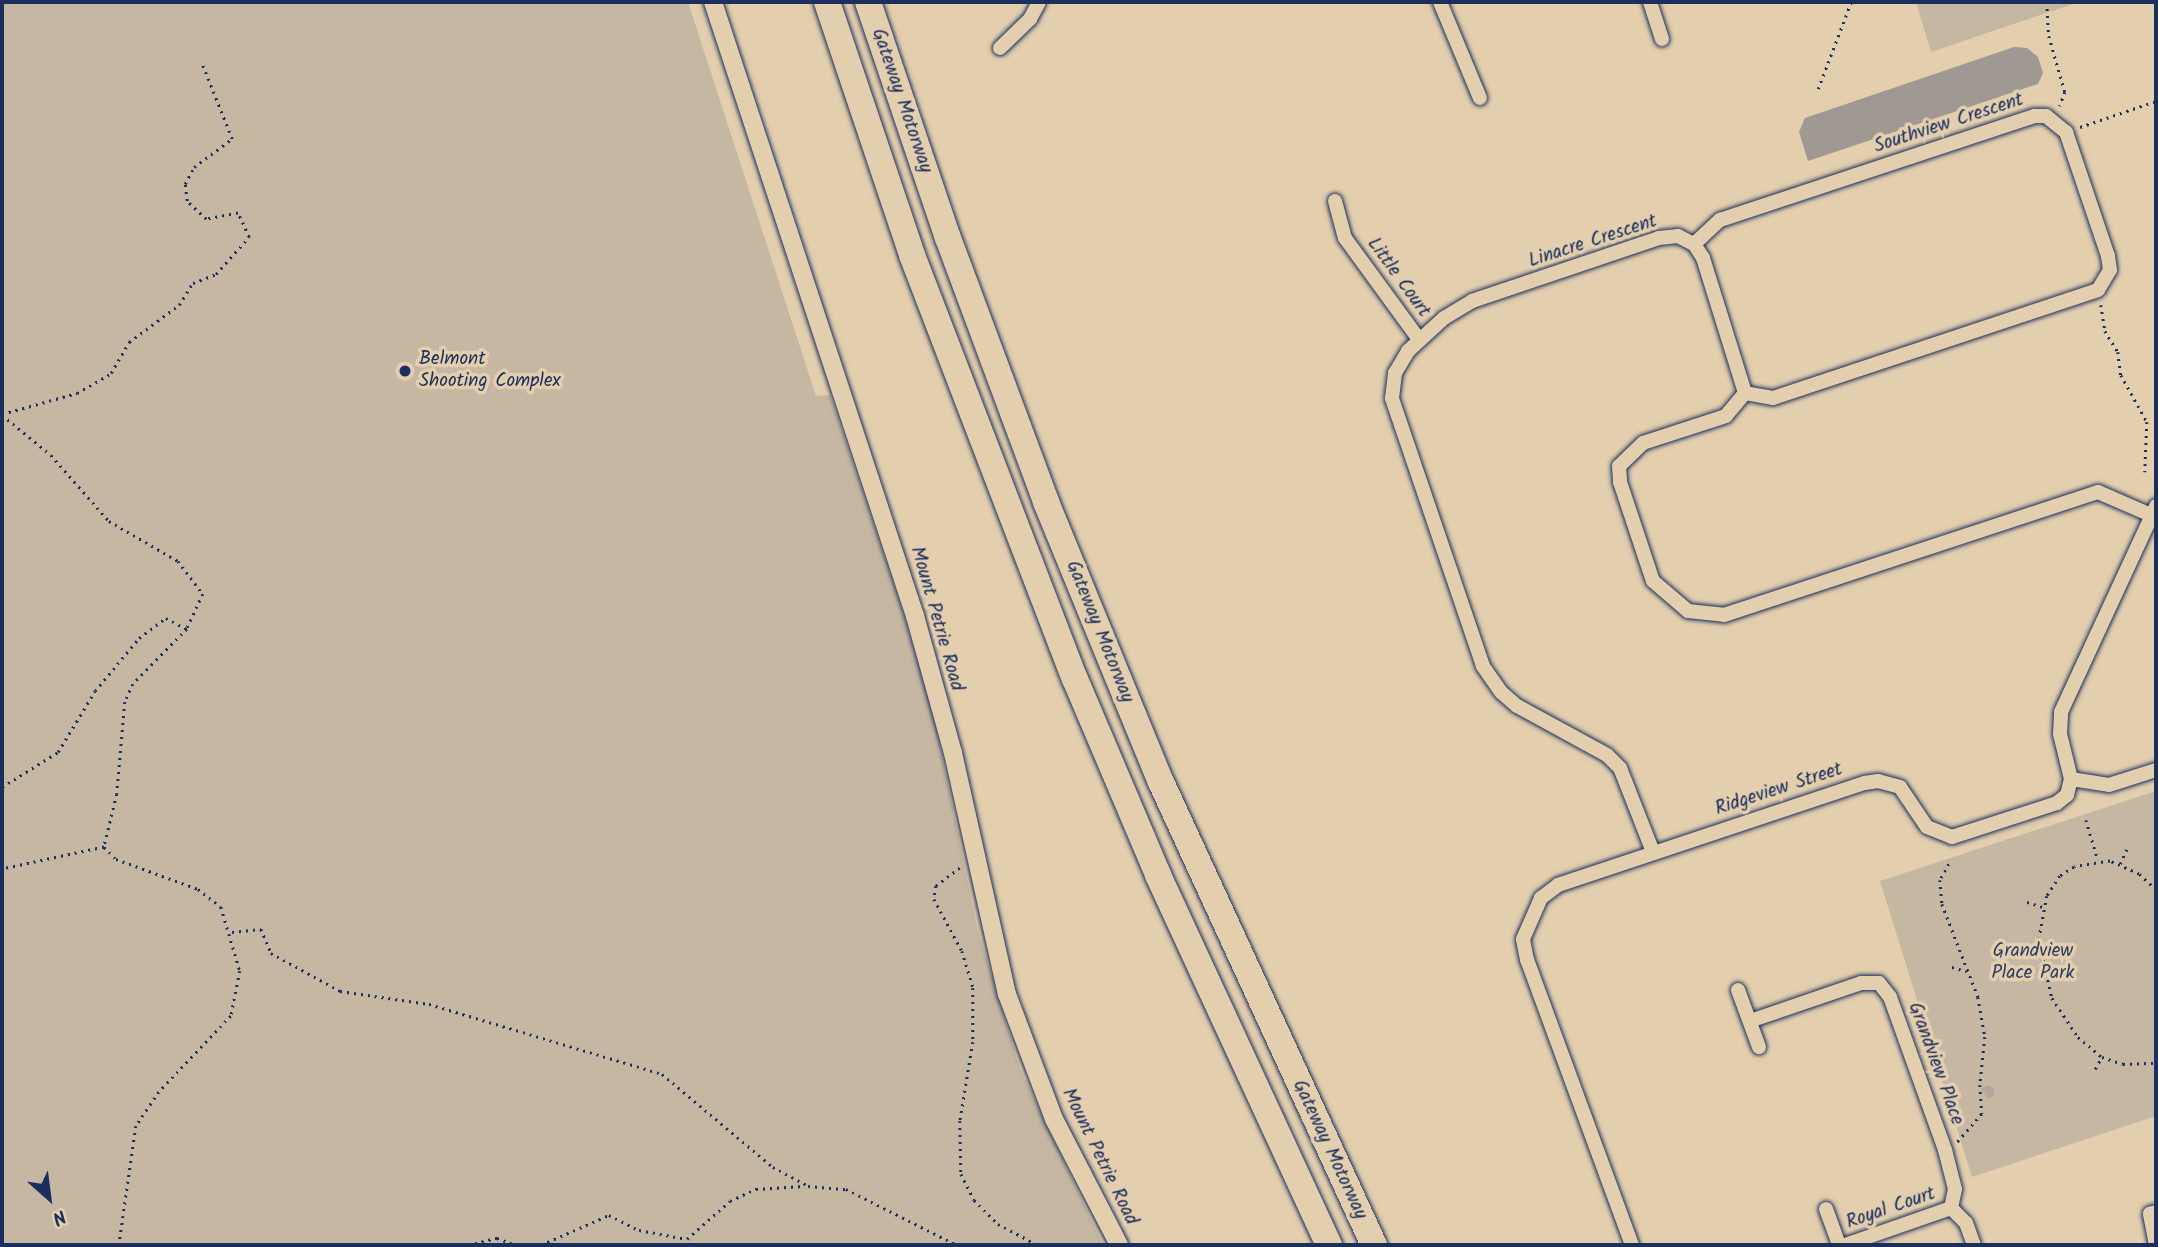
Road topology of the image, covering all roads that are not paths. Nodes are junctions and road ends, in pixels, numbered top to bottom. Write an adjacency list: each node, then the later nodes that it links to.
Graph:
1 (713, 2): 24 (street, Mount Petrie Road)
2 (827, 2): 25 (highway, Gateway Motorway)
3 (868, 2): 26 (highway, Gateway Motorway)
4 (1039, 2): 8 (street)
5 (1440, 2): 9 (street)
6 (1650, 2): 7 (street)
7 (1662, 39)
8 (1000, 48)
9 (1480, 97)
10 (1335, 201): 12 (street, Little Court)
11 (1694, 244): 12 (street, Linacre Crescent); 13 (street); 13 (street, Southview Crescent)
12 (1418, 338): 17 (street, Linacre Crescent)
13 (1745, 393): 14 (street)
14 (2154, 511): 16 (street)
15 (2156, 769): 16 (street)
16 (2071, 779): 17 (street, Ridgeview Street)
17 (1653, 852): 27 (street, Ridgeview Street)
18 (1738, 990): 19 (street)
19 (1750, 1021): 20 (street); 22 (street, Grandview Place)
20 (1759, 1047)
21 (1826, 1209): 28 (street, Royal Court)
22 (1951, 1209): 29 (street, Royal Court); 30 (street)
23 (2156, 1212): 31 (street)
24 (1119, 1245)
25 (1329, 1245)
26 (1374, 1245)
27 (1632, 1245)
28 (1839, 1245)
29 (1845, 1245)
30 (1974, 1245)
31 (2156, 1245)

